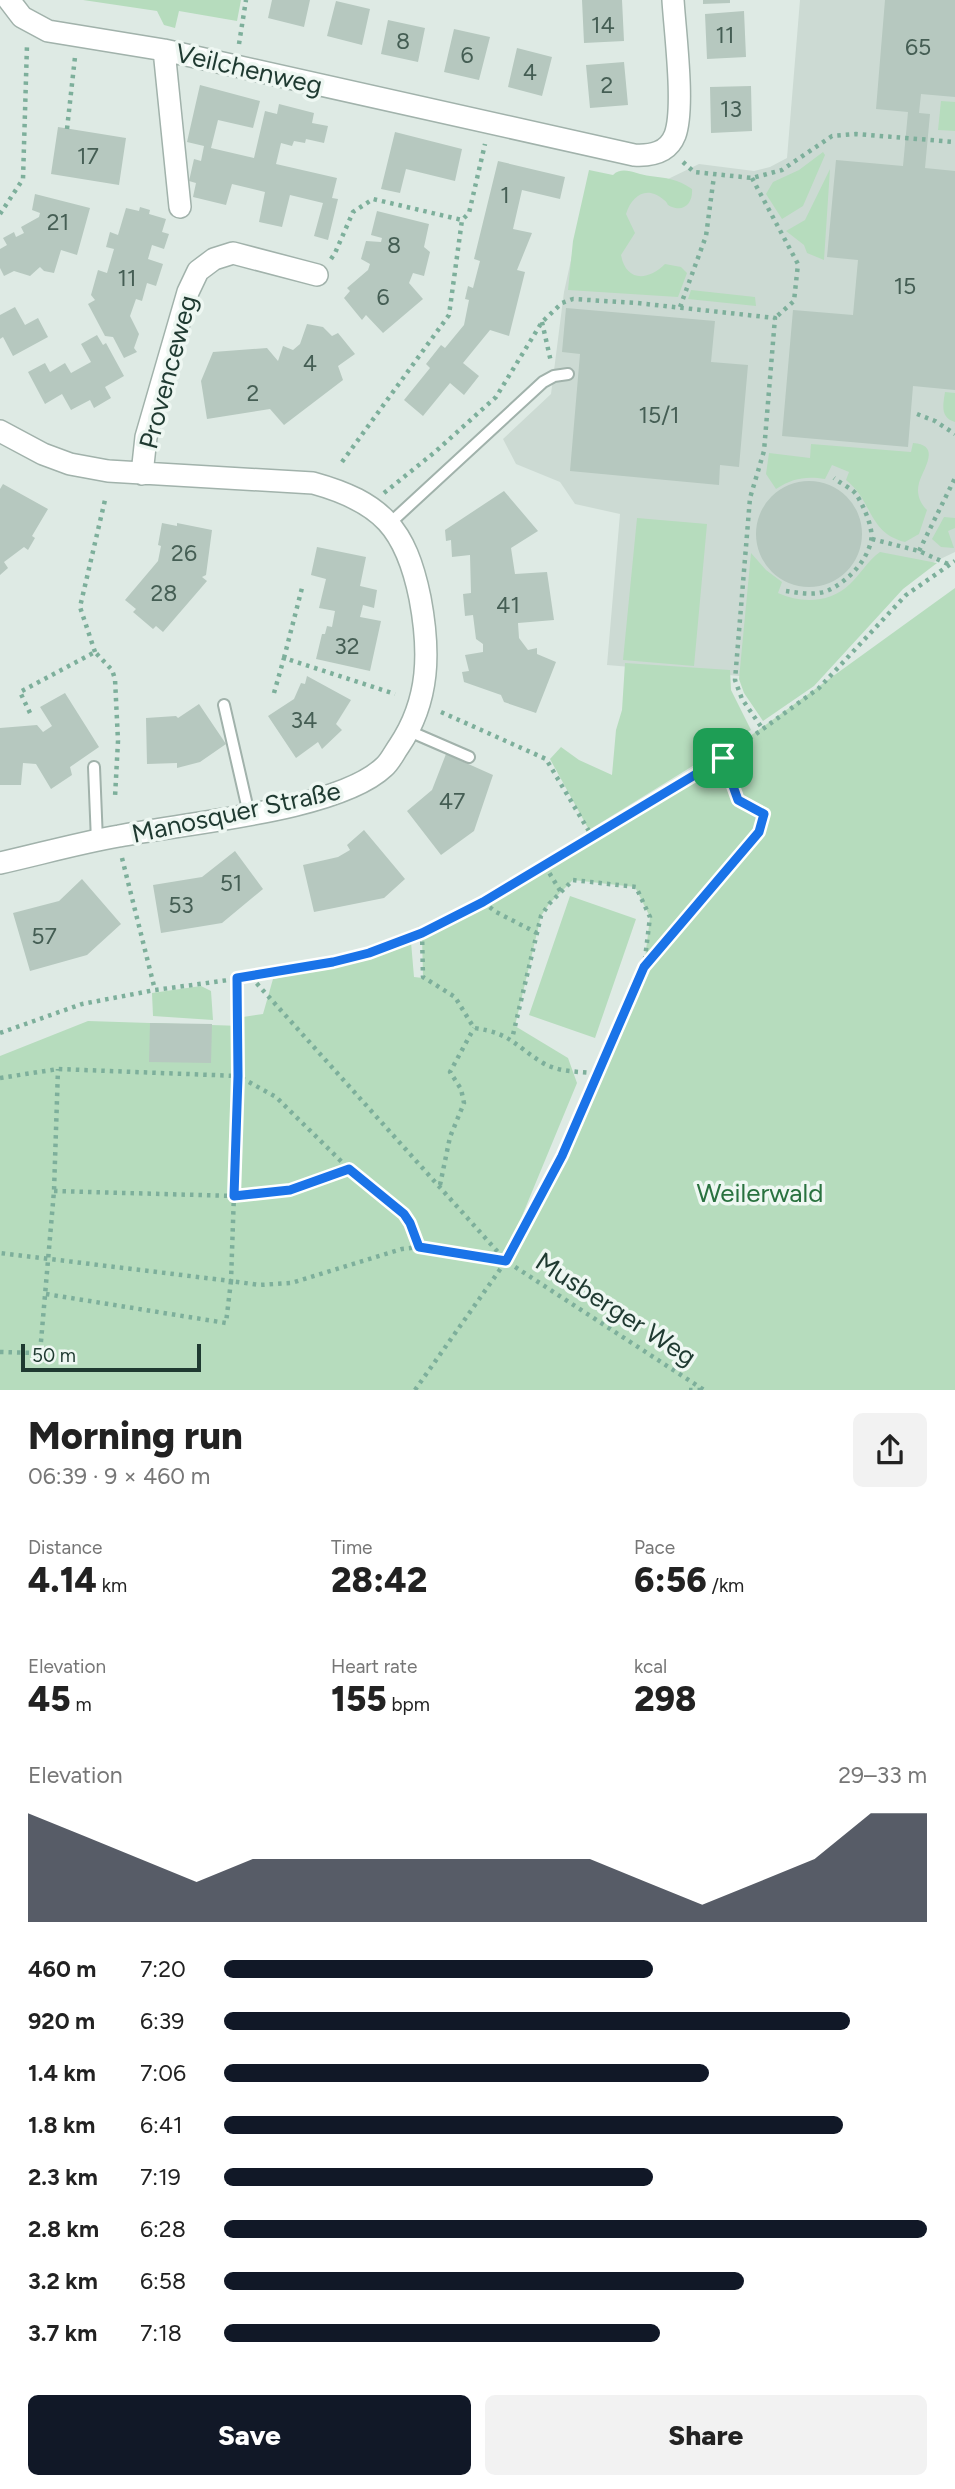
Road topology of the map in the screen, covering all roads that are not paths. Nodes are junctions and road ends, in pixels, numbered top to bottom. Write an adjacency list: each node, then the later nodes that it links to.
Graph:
1 (673, 0): 3 (street, Veilchenweg)
2 (11, 3): 3 (street, Veilchenweg)
3 (164, 50): 4 (street)
4 (180, 207)
5 (317, 275): 8 (street, Provenceweg)
6 (568, 374): 9 (lane)
7 (0, 431): 8 (street, Manosquer Straße)
8 (142, 474): 9 (street, Manosquer Straße)
9 (389, 524): 11 (street, Manosquer Straße)
10 (223, 705): 14 (lane)
11 (409, 731): 12 (lane); 14 (street, Manosquer Straße)
12 (469, 757)
13 (94, 767): 15 (lane)
14 (250, 814): 15 (street, Manosquer Straße)
15 (97, 841): 16 (street, Manosquer Straße)
16 (0, 863)

